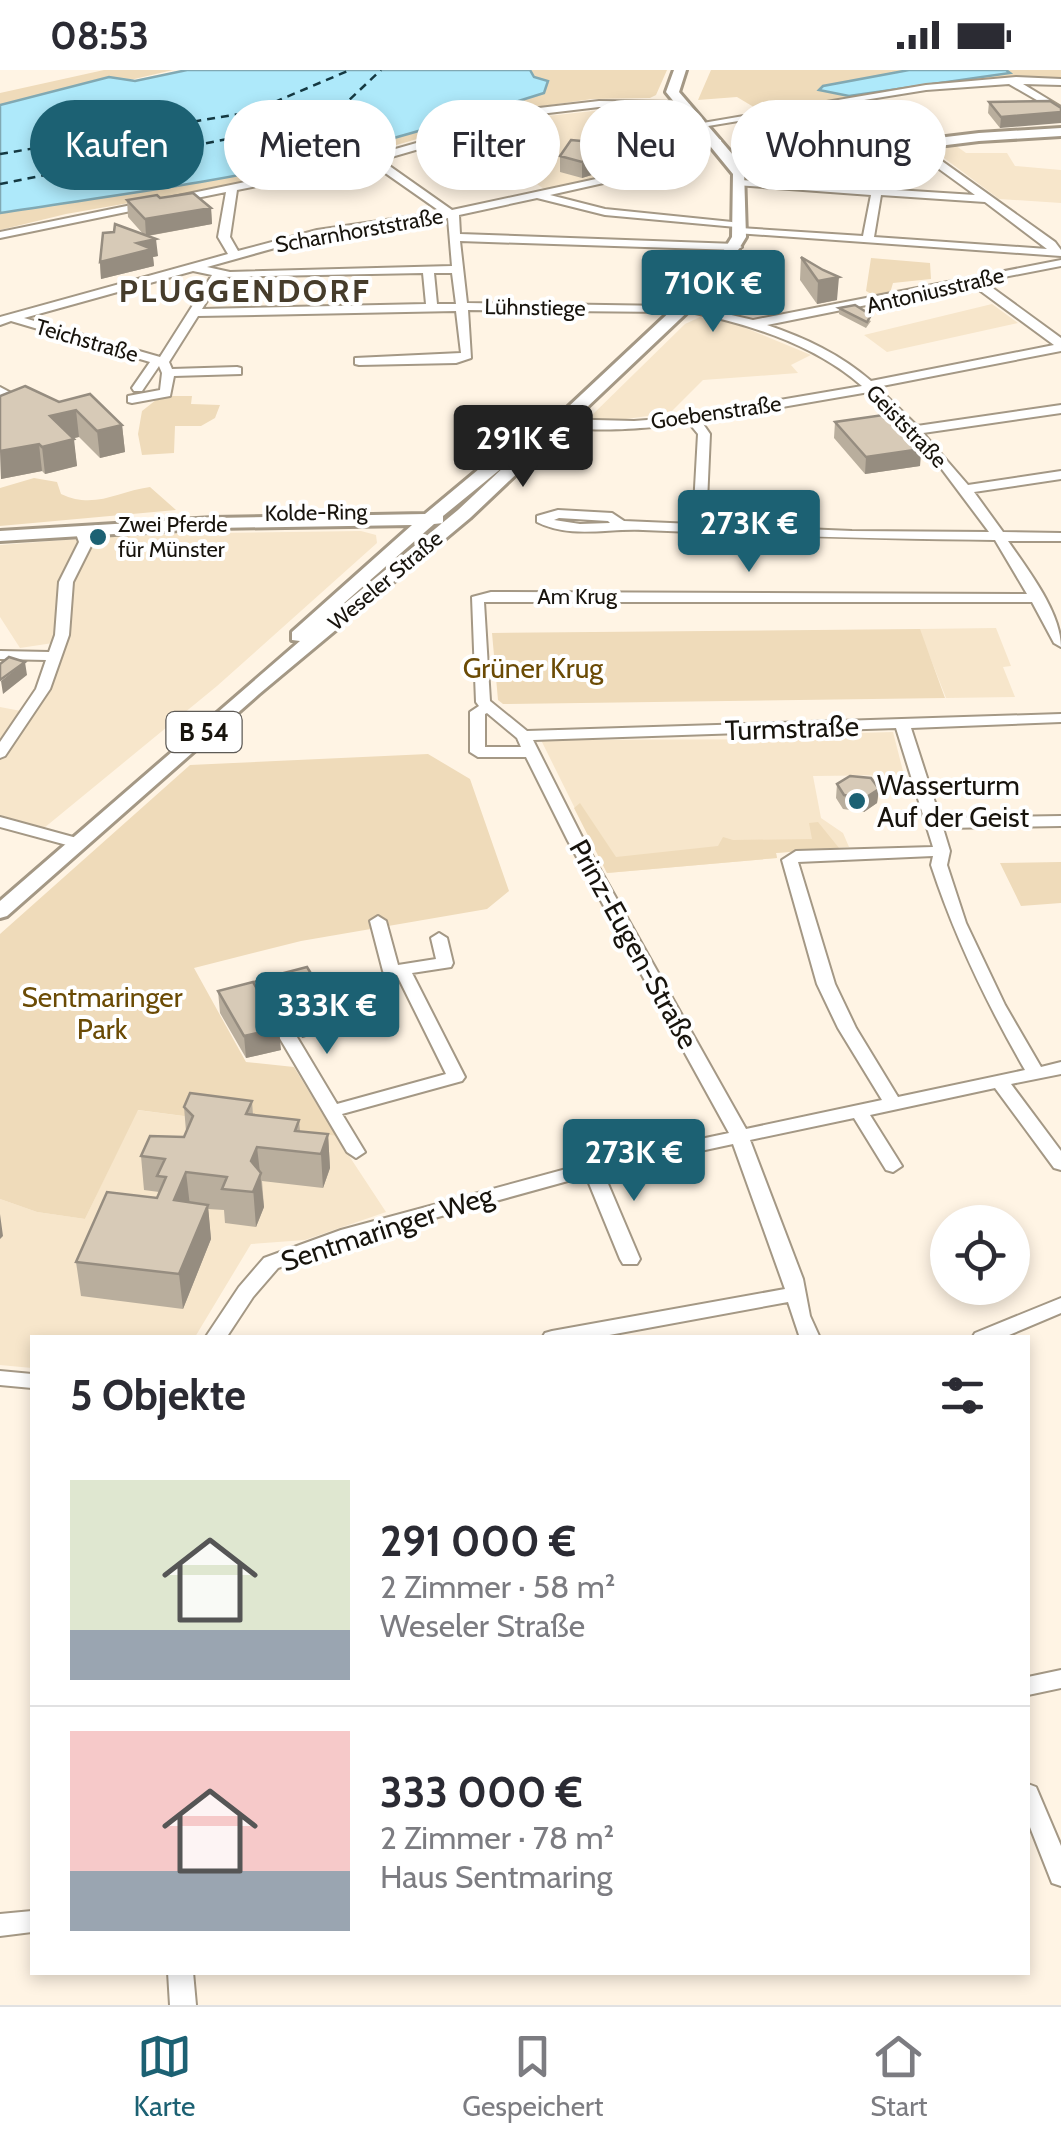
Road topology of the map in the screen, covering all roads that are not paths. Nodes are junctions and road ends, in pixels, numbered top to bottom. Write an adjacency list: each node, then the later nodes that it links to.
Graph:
1 (680, 70): 5 (main road)
2 (696, 70): 8 (main road)
3 (1011, 81): 4 (street); 9 (street); 11 (street)
4 (1061, 82)
5 (672, 92): 6 (street); 7 (main road)
6 (657, 100)
7 (679, 100)
8 (686, 100)
9 (850, 100)
10 (580, 105): 16 (street)
11 (1061, 111)
12 (1061, 132): 15 (main road)
13 (711, 135): 14 (main road)
14 (717, 142): 17 (main road); 25 (street, Scharnhorststraße)
15 (946, 142)
16 (396, 153)
17 (731, 164)
18 (946, 167): 26 (street)
19 (396, 176): 27 (street)
20 (232, 190): 28 (street); 33 (street)
21 (731, 190): 30 (main road)
22 (739, 190): 30 (main road)
23 (831, 190): 24 (street)
24 (876, 194): 26 (street); 31 (street)
25 (541, 196): 27 (street, Scharnhorststraße); 30 (street)
26 (992, 199): 32 (street)
27 (450, 214): 29 (street); 33 (street, Scharnhorststraße)
28 (0, 235)
29 (454, 237): 30 (street); 35 (street)
30 (733, 237): 31 (street); 40 (main road, Weseler Straße)
31 (868, 240): 32 (street)
32 (1058, 251): 38 (street, Antoniusstraße)
33 (234, 254): 34 (street, Scharnhorststraße)
34 (190, 267): 37 (street); 43 (street, Scharnhorststraße)
35 (457, 269): 36 (street); 39 (street)
36 (428, 270): 37 (street); 41 (street)
37 (218, 275): 42 (street)
38 (972, 279): 44 (street, Antoniusstraße); 45 (street)
39 (461, 306): 40 (street, Lühnstiege); 41 (street, Lühnstiege); 46 (street)
40 (677, 307): 44 (street, Geiststraße); 54 (main road, Weseler Straße); 58 (main road, Weseler Straße)
41 (432, 308): 42 (street, Lühnstiege)
42 (195, 313): 47 (street)
43 (6, 319): 47 (street, Teichstraße)
44 (749, 324): 49 (street, Geiststraße)
45 (1061, 346): 49 (street, Goebenstraße)
46 (360, 362)
47 (162, 365): 47 (street); 48 (street, Teichstraße)
48 (237, 371)
49 (869, 386): 53 (street, Goebenstraße); 55 (street, Geiststraße)
50 (0, 391): 52 (street)
51 (1061, 409): 55 (street)
52 (0, 417)
53 (691, 417): 54 (street, Goebenstraße); 61 (street)
54 (560, 422): 58 (main road, Weseler Straße)
55 (915, 430): 57 (street, Geiststraße)
56 (1061, 475): 57 (street)
57 (967, 489): 65 (street, Geiststraße)
58 (440, 517): 59 (main road, Kolde-Ring); 62 (main road, Kolde-Ring); 67 (main road, Weseler Straße / B 54); 81 (main road, Weseler Straße / B 54)
59 (340, 520): 63 (main road, Kolde-Ring); 67 (main road, Kolde-Ring)
60 (620, 524): 61 (street)
61 (699, 528): 65 (street)
62 (61, 530): 63 (main road, Kolde-Ring); 64 (main road, Kolde-Ring)
63 (82, 531): 72 (street)
64 (0, 536)
65 (1001, 536): 66 (street); 68 (street, Geiststraße)
66 (1061, 537)
67 (399, 544): 81 (main road, Weseler Straße / B 54)
68 (1040, 602): 69 (street, Am Krug); 70 (street, Geiststraße); 73 (street, Am Krug)
69 (1061, 606)
70 (1061, 643)
71 (0, 655): 72 (street)
72 (56, 656): 77 (street)
73 (486, 709): 76 (street, Prinz-Eugen-Straße); 76 (street)
74 (1061, 718): 75 (street, Turmstraße)
75 (902, 724): 76 (street, Turmstraße); 80 (street)
76 (526, 744): 95 (street, Prinz-Eugen-Straße)
77 (0, 754)
78 (1061, 821): 80 (street)
79 (0, 822): 81 (street)
80 (933, 823): 82 (street)
81 (71, 841): 83 (main road, Weseler Straße / B 54); 84 (main road, Weseler Straße / B 54)
82 (942, 852): 90 (street); 92 (street)
83 (0, 894)
84 (0, 912)
85 (378, 921): 87 (street)
86 (439, 938): 87 (street)
87 (402, 970): 94 (street)
88 (258, 986): 94 (street)
89 (1061, 1068): 90 (street, Sentmaringer Weg)
90 (1036, 1073): 91 (street, Sentmaringer Weg)
91 (999, 1081): 92 (street, Sentmaringer Weg); 97 (street)
92 (892, 1102): 93 (street, Sentmaringer Weg)
93 (858, 1110): 95 (street, Sentmaringer Weg); 98 (street)
94 (332, 1111): 96 (street)
95 (740, 1135): 99 (street, Sentmaringer Weg); 101 (street, Prinz-Eugen-Straße)
96 (356, 1152)
97 (1061, 1164)
98 (893, 1166)
99 (592, 1168): 100 (street); 103 (street, Sentmaringer Weg)
100 (630, 1259)
101 (796, 1294): 104 (street); 105 (street, Prinz-Eugen-Straße)
102 (1061, 1305): 106 (street)
103 (217, 1335)
104 (569, 1335)
105 (809, 1335)
106 (989, 1335)
107 (0, 1378): 108 (street)
108 (30, 1380)
109 (1061, 1680): 110 (street)
110 (1030, 1686)
111 (1030, 1799): 112 (street)
112 (1061, 1876)
113 (30, 1922): 114 (street)
114 (0, 1925)
115 (180, 1975): 116 (street)
116 (183, 2005)

